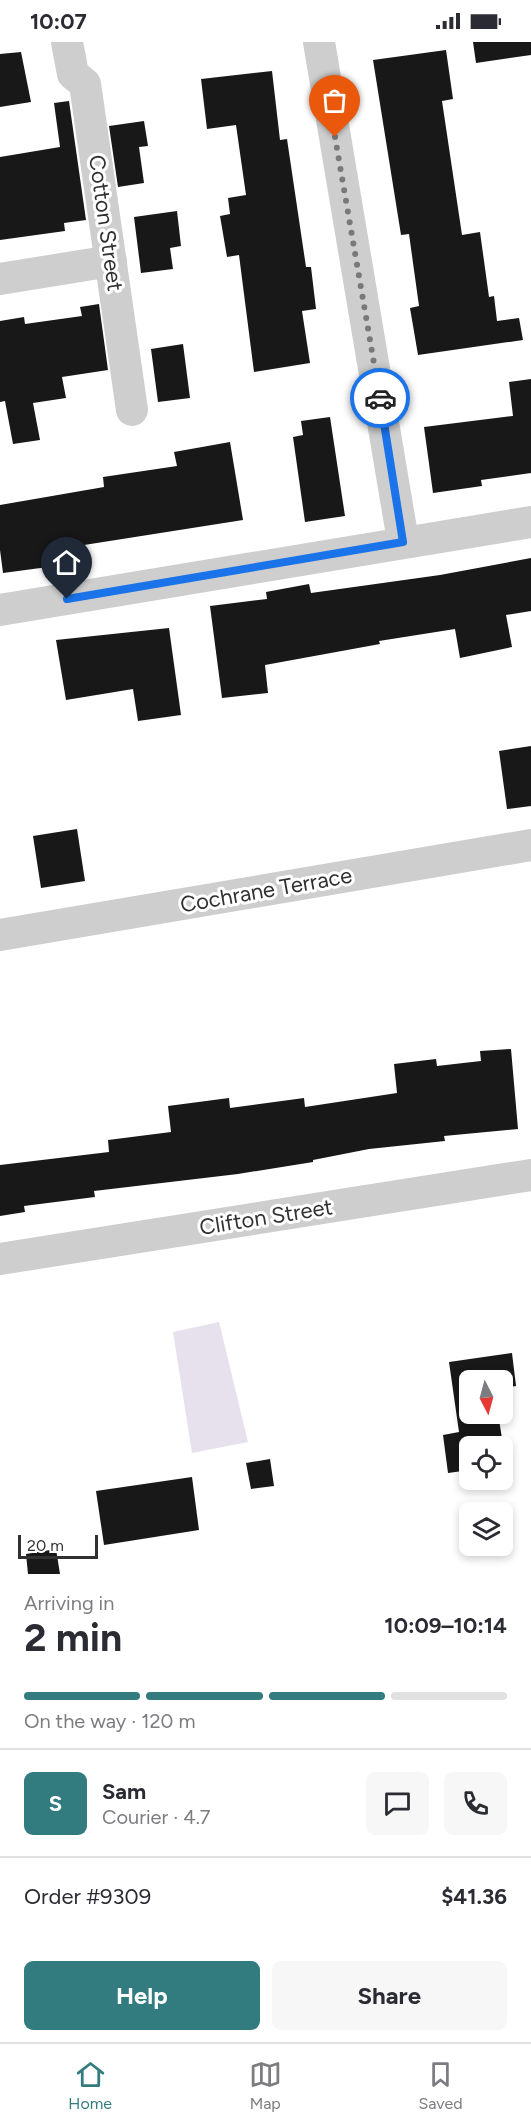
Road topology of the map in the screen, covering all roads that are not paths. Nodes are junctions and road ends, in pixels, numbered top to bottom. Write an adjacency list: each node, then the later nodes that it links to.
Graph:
1 (67, 42): 3 (street, Cotton Street)
2 (319, 42): 7 (street)
3 (111, 261): 4 (street); 5 (street, Cotton Street)
4 (0, 279)
5 (132, 410)
6 (531, 522): 7 (street)
7 (403, 542): 8 (street)
8 (0, 610)
9 (531, 845): 10 (street, Cochrane Terrace)
10 (0, 935)
11 (531, 1175): 12 (street, Clifton Street)
12 (0, 1259)

